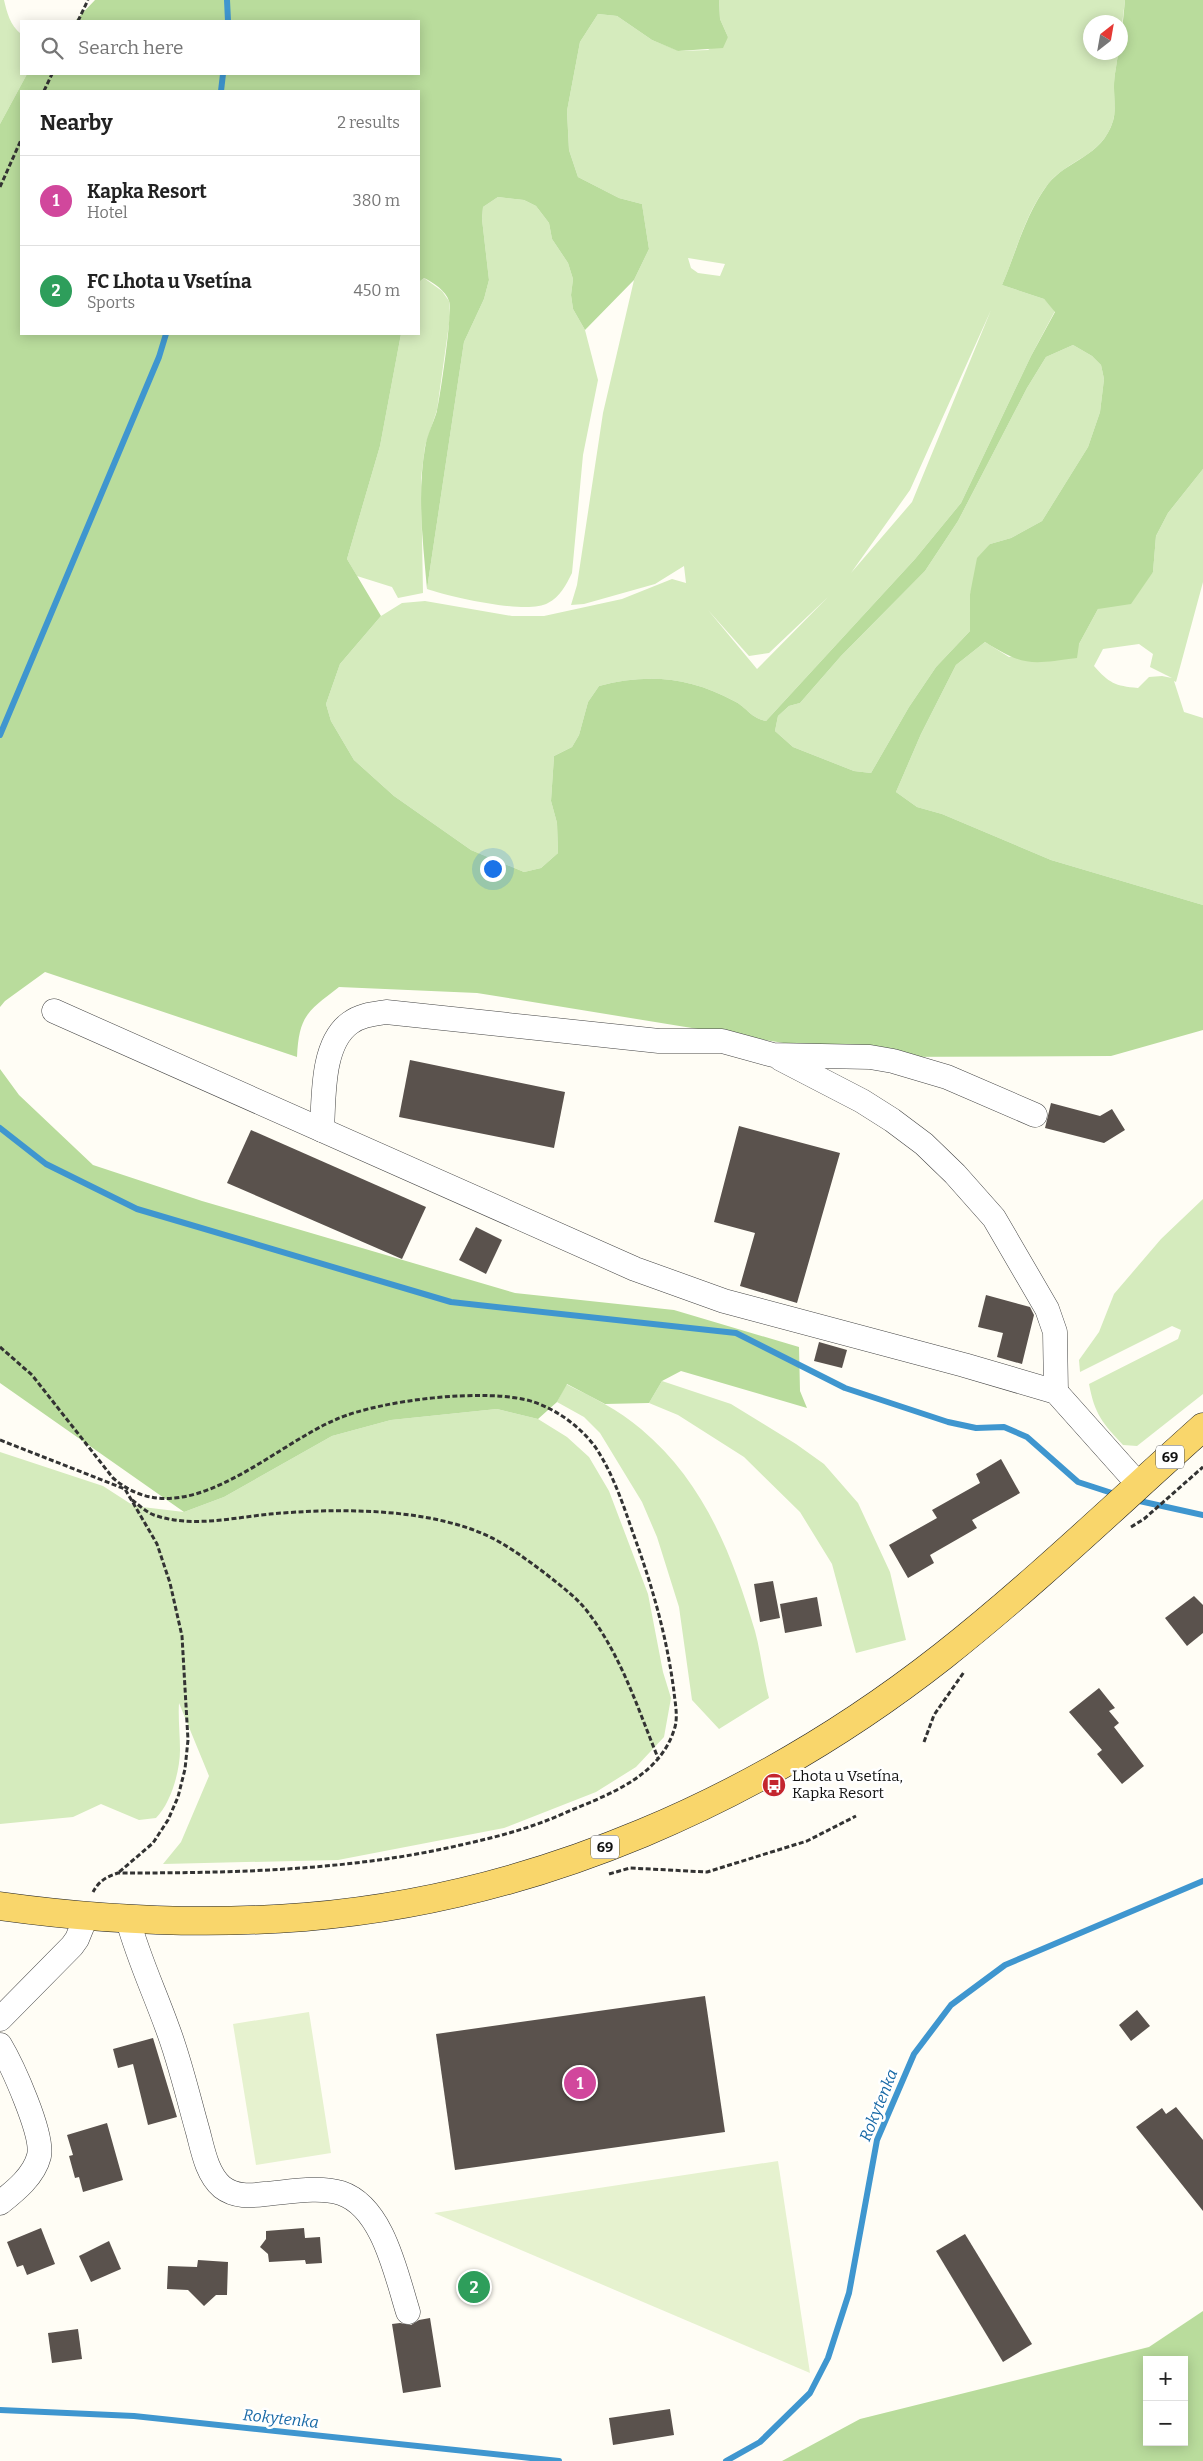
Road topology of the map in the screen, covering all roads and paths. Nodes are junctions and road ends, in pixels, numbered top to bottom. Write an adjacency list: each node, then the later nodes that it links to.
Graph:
1 (88, 0): 2 (path)
2 (78, 20)
3 (52, 75): 4 (path)
4 (44, 90)
5 (20, 142): 6 (path)
6 (0, 187)
7 (54, 1010): 10 (street)
8 (773, 1055): 9 (street); 10 (street); 12 (street)
9 (1035, 1115)
10 (322, 1130): 12 (street)
11 (0, 1346): 17 (path)
12 (1056, 1392): 16 (street)
13 (1203, 1427): 16 (main road, 69)
14 (0, 1440): 17 (path)
15 (1203, 1467): 19 (path)
16 (1137, 1486): 24 (main road, 69)
17 (125, 1489): 18 (path); 20 (path)
18 (132, 1500): 20 (path); 21 (path)
19 (1148, 1516)
20 (658, 1759): 21 (path)
21 (118, 1873): 23 (path)
22 (0, 1906): 23 (main road, 69)
23 (86, 1917): 24 (main road, 69); 25 (street)
24 (128, 1920): 28 (street)
25 (0, 2019)
26 (0, 2045): 27 (street)
27 (0, 2203)
28 (408, 2312)

